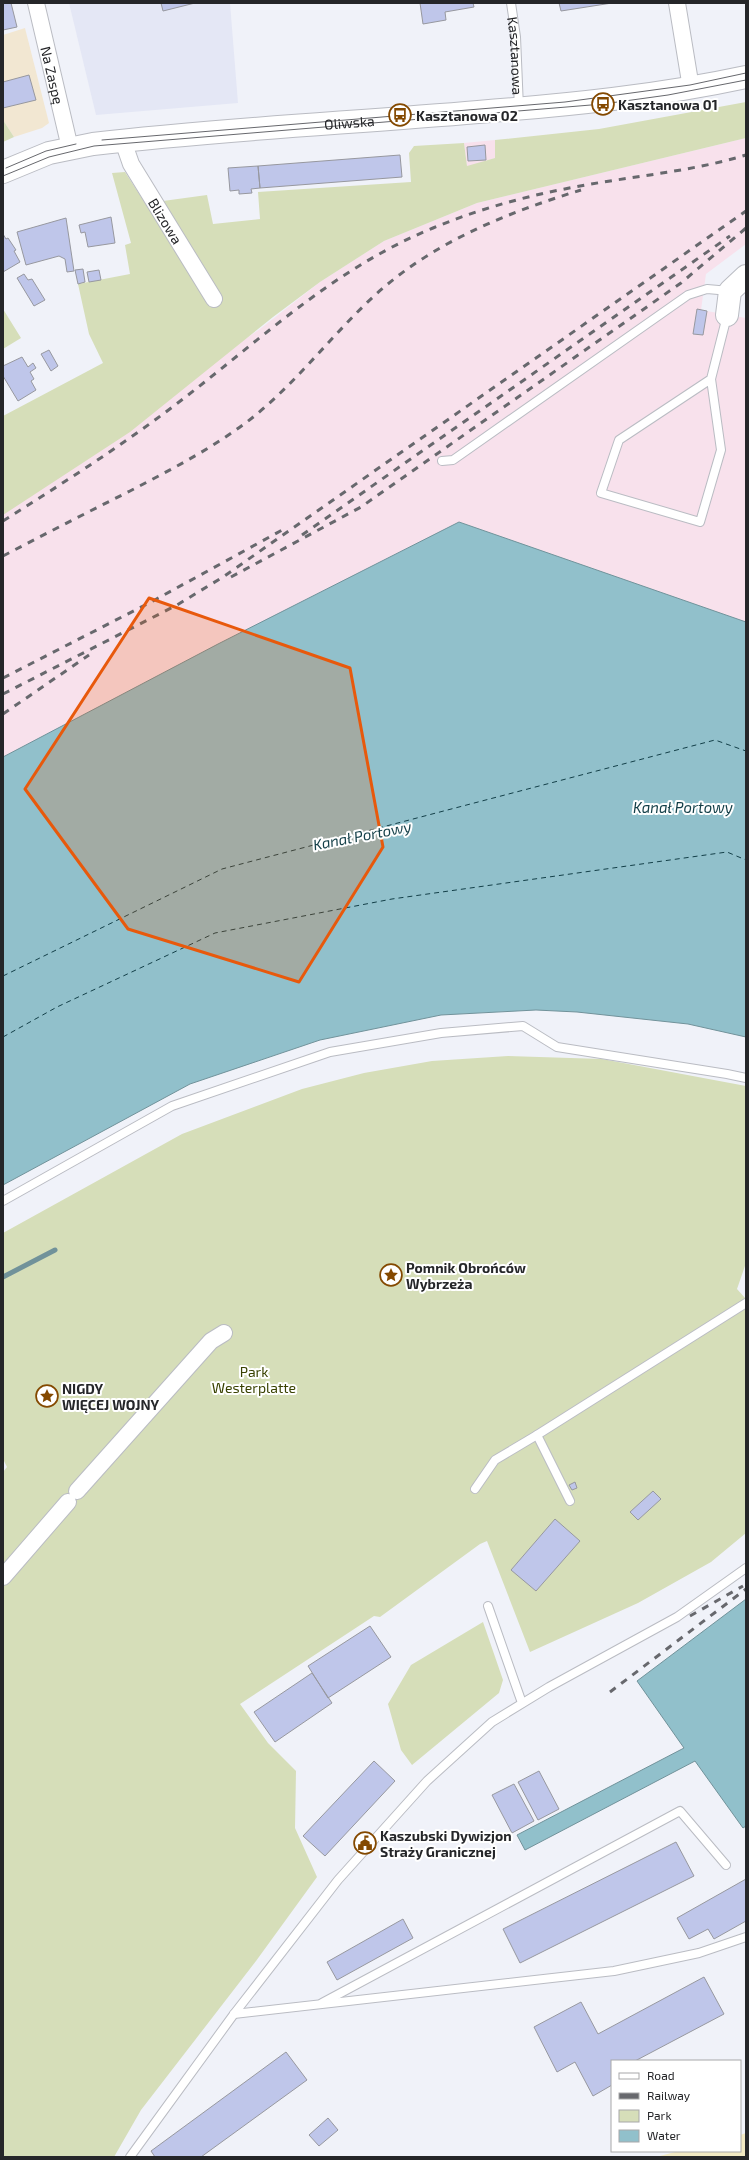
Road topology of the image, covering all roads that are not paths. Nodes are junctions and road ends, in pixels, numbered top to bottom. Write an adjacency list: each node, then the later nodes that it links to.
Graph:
1 (36, 3): 8 (street, Na Zaspę)
2 (511, 3): 6 (lane, Kasztanowa)
3 (677, 3): 5 (street)
4 (746, 77): 5 (street, Oliwska)
5 (691, 88): 6 (street, Oliwska)
6 (519, 109): 7 (street, Oliwska)
7 (123, 141): 8 (street, Oliwska); 12 (street, Blizowa)
8 (70, 148): 9 (street, Oliwska)
9 (3, 172)
10 (746, 276): 11 (street)
11 (730, 291): 13 (street); 15 (lane)
12 (214, 299)
13 (728, 315): 14 (lane)
14 (711, 379): 14 (lane)
15 (442, 461)
16 (746, 1078): 17 (lane)
17 (3, 1201)
18 (746, 1303): 20 (lane)
19 (224, 1333): 24 (street)
20 (537, 1436): 21 (lane); 22 (lane)
21 (475, 1489)
22 (570, 1501)
23 (746, 1568): 26 (lane)
24 (3, 1577)
25 (488, 1606): 26 (lane)
26 (522, 1703): 30 (lane)
27 (726, 1865): 29 (lane)
28 (746, 1937): 29 (lane)
29 (318, 2005): 30 (lane)
30 (234, 2014): 31 (lane)
31 (130, 2157)

